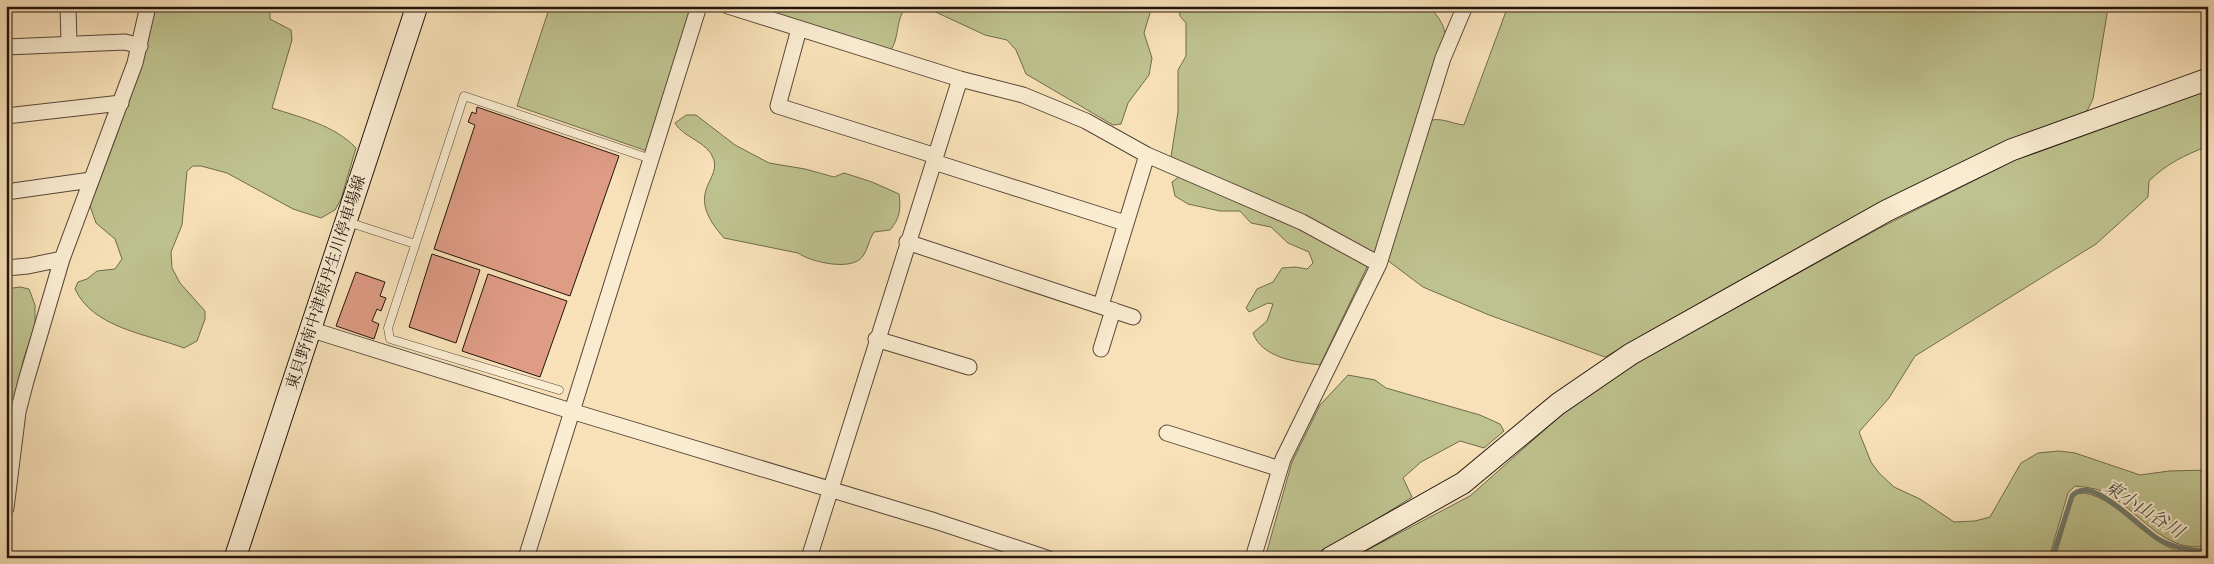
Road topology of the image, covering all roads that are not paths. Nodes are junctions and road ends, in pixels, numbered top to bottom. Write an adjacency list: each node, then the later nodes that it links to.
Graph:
1 (68, 6): 8 (street)
2 (148, 6): 9 (street)
3 (417, 6): 20 (street, 東貝野南中津原丹生川停車場線)
4 (699, 6): 16 (street)
5 (728, 6): 7 (street)
6 (1465, 6): 25 (street)
7 (799, 29): 11 (street); 17 (street)
8 (69, 44): 9 (street); 10 (street)
9 (140, 46): 13 (street)
10 (6, 47)
11 (960, 79): 15 (street); 17 (street)
12 (2208, 79): 44 (street)
13 (121, 102): 14 (street); 18 (street)
14 (6, 116)
15 (1147, 155): 21 (street); 25 (street)
16 (651, 159): 23 (lane); 34 (street)
17 (935, 159): 21 (street); 22 (street)
18 (91, 180): 19 (street); 24 (street)
19 (6, 192)
20 (345, 221): 23 (lane); 29 (street, 東貝野南中津原丹生川停車場線)
21 (1125, 222): 27 (street)
22 (907, 242): 27 (street); 30 (street)
23 (415, 244): 33 (lane)
24 (62, 259): 26 (street); 38 (street)
25 (1379, 264): 36 (street)
26 (6, 268)
27 (1107, 308): 28 (street); 31 (street)
28 (1133, 317)
29 (309, 329): 34 (street); 39 (street, 東貝野南中津原丹生川停車場線)
30 (876, 339): 32 (street); 37 (street)
31 (1101, 349)
32 (969, 367)
33 (559, 390)
34 (570, 412): 37 (street); 40 (street)
35 (1167, 433): 36 (street)
36 (1280, 469): 43 (street)
37 (829, 490): 41 (street); 42 (street)
38 (6, 508)
39 (235, 558)
40 (526, 558)
41 (809, 558)
42 (1047, 558)
43 (1253, 558)
44 (1330, 558)

